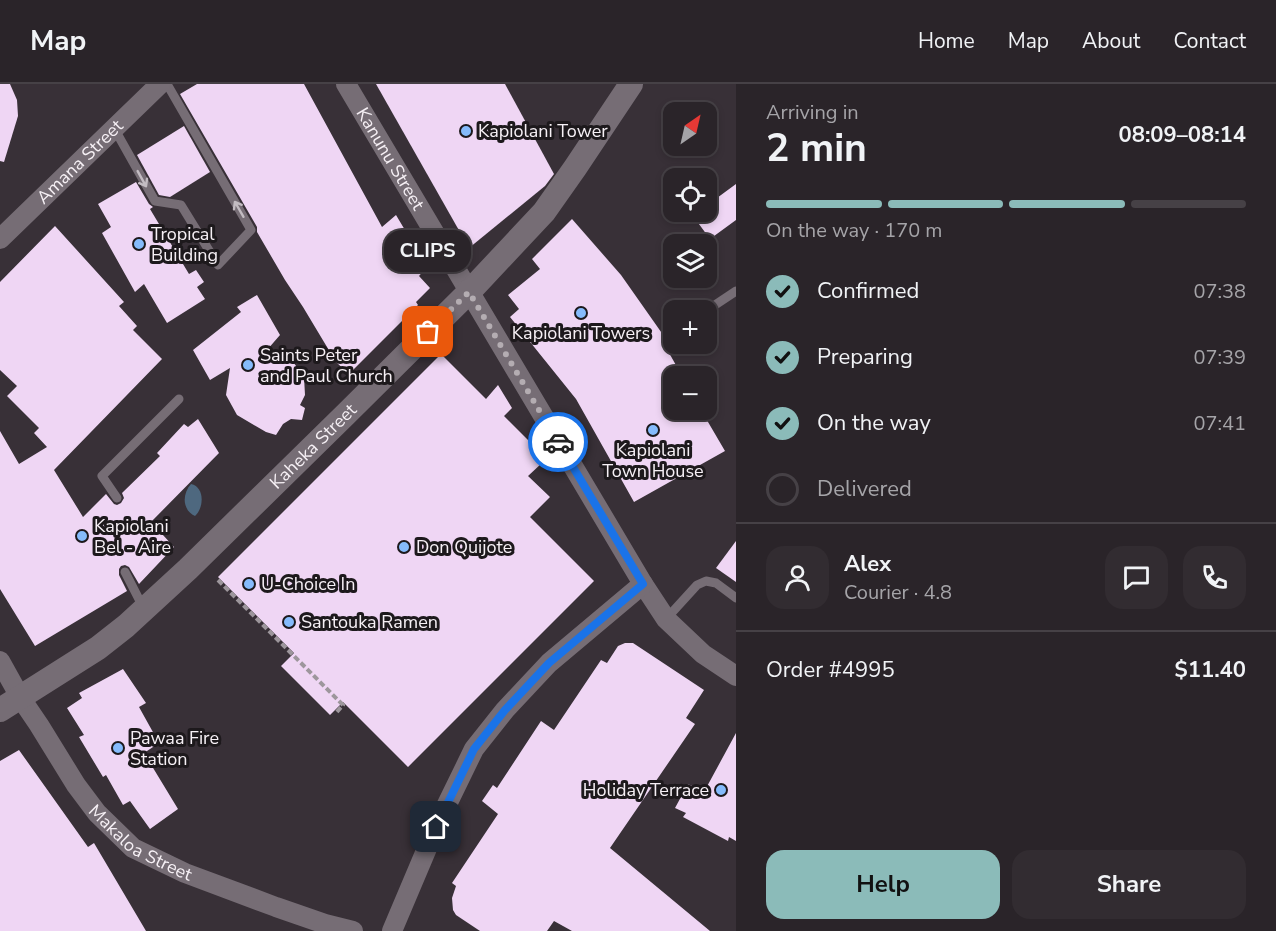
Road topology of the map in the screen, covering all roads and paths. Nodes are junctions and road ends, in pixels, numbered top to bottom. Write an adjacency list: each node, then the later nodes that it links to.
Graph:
1 (160, 84): 5 (street, Amana Street)
2 (167, 84): 5 (lane, one-way to 2)
3 (346, 84): 8 (street, Kanunu Street)
4 (619, 90): 8 (street, Kaheka Street)
5 (114, 128): 6 (street, Amana Street)
6 (0, 239)
7 (736, 291): 9 (lane)
8 (469, 292): 14 (street, Kanunu Street); 16 (street, Kaheka Street)
9 (717, 304)
10 (179, 399): 11 (lane)
11 (117, 498)
12 (125, 572): 16 (lane)
13 (218, 580): 22 (path)
14 (643, 584): 17 (street, Kanunu Street); 24 (street)
15 (736, 598): 17 (lane)
16 (145, 609): 20 (street, Kaheka Street)
17 (666, 619): 19 (street, Kanunu Street)
18 (0, 661): 20 (street, Makaloa Street)
19 (736, 676)
20 (20, 697): 21 (street, Kaheka Street); 23 (street, Makaloa Street)
21 (0, 710)
22 (336, 713)
23 (353, 931)
24 (392, 931)

